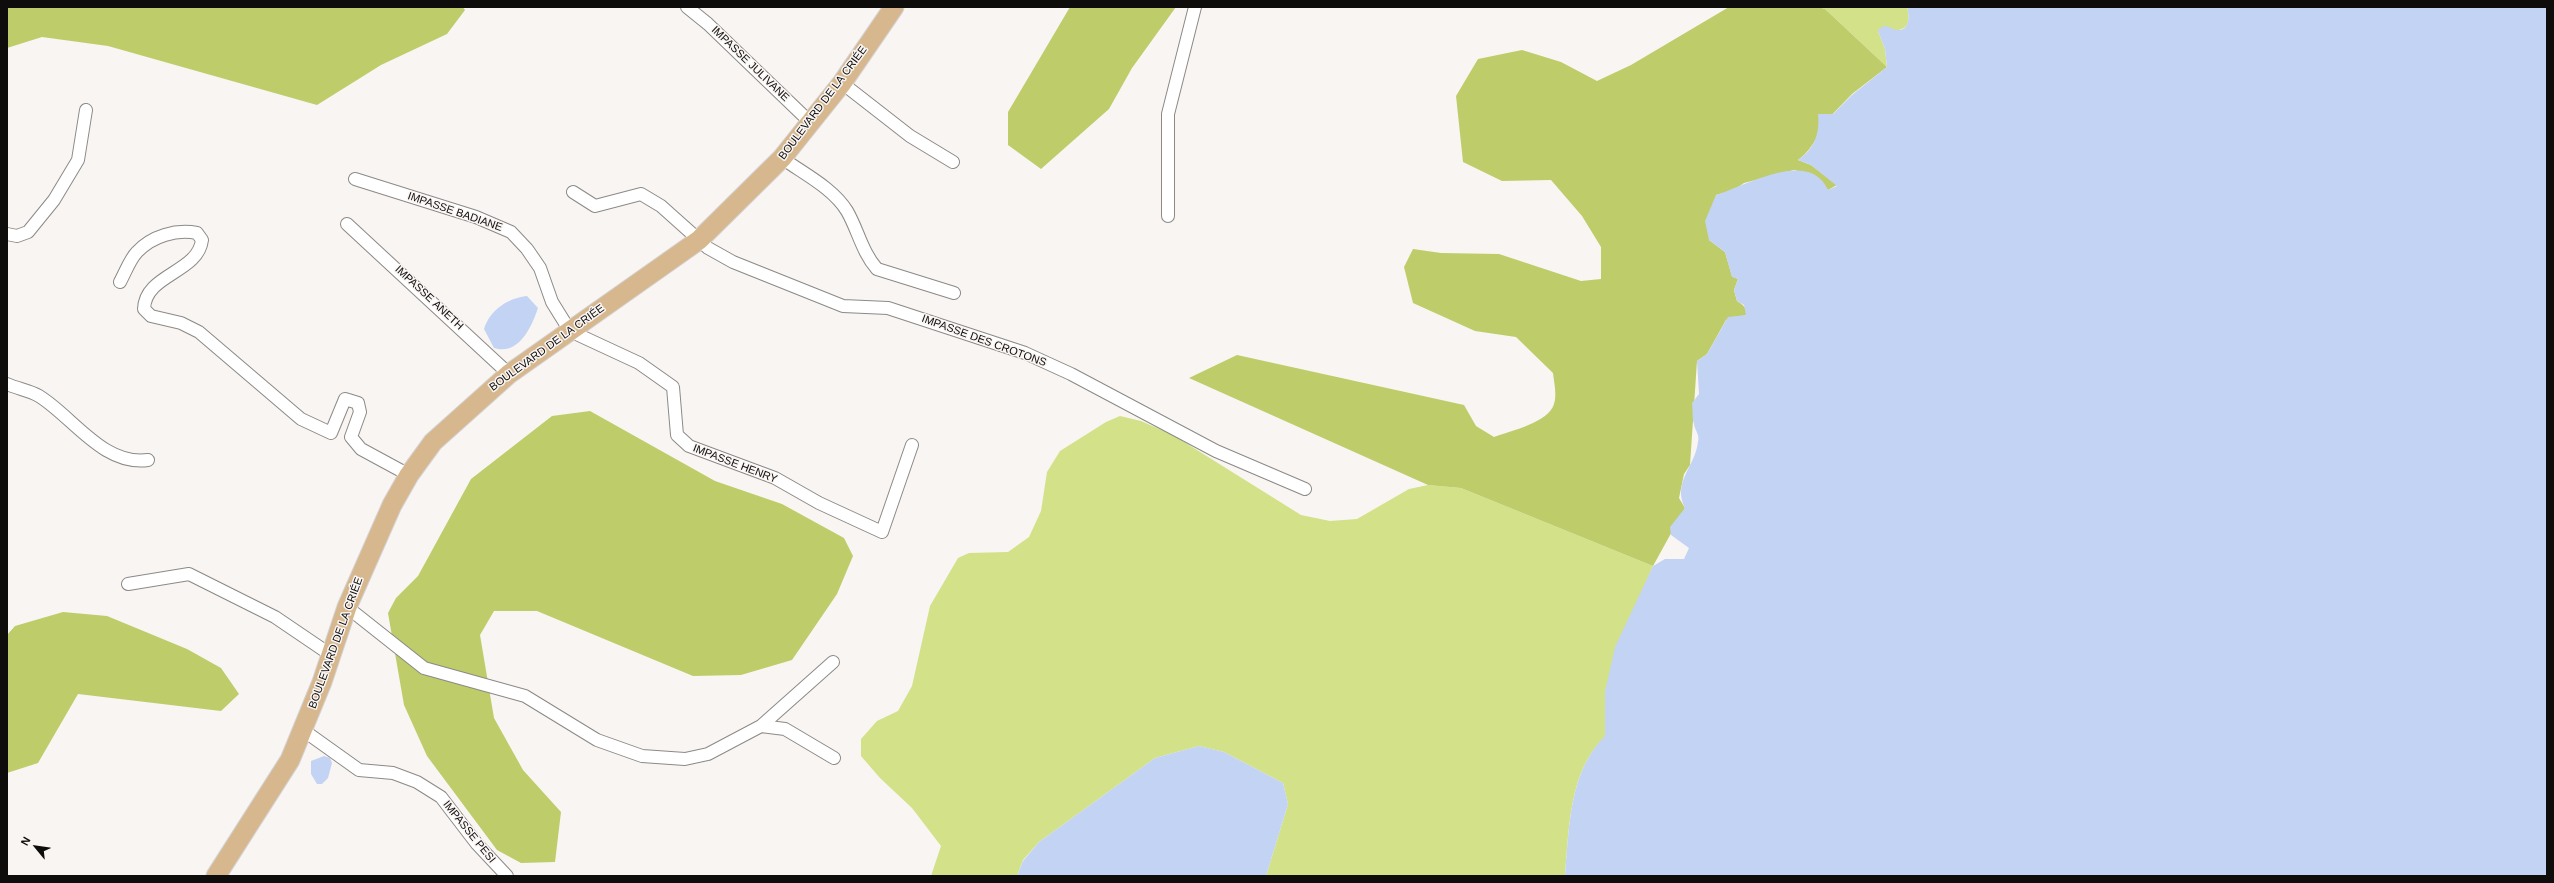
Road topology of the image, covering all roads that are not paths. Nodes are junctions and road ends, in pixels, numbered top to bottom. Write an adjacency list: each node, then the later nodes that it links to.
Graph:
1 (894, 7): 4 (main road, BOULEVARD DE LA CRIÉE)
2 (1195, 7): 11 (street)
3 (694, 9): 6 (street, IMPASSE JULIVANE)
4 (842, 83): 6 (main road, BOULEVARD DE LA CRIÉE); 8 (street)
5 (86, 110): 13 (street)
6 (811, 123): 7 (main road, BOULEVARD DE LA CRIÉE)
7 (782, 158): 14 (main road, BOULEVARD DE LA CRIÉE); 16 (street)
8 (953, 162)
9 (355, 179): 17 (street, IMPASSE BADIANE)
10 (573, 192): 14 (street, IMPASSE DES CROTONS)
11 (1168, 216)
12 (347, 224): 18 (street, IMPASSE ANETH)
13 (7, 234)
14 (699, 240): 17 (main road, BOULEVARD DE LA CRIÉE); 23 (street, IMPASSE DES CROTONS)
15 (120, 282): 22 (street)
16 (954, 292)
17 (570, 331): 18 (main road, BOULEVARD DE LA CRIÉE); 20 (street, IMPASSE HENRY)
18 (509, 374): 22 (main road, BOULEVARD DE LA CRIÉE)
19 (7, 384): 21 (street)
20 (912, 445)
21 (148, 460)
22 (409, 475): 25 (main road, BOULEVARD DE LA CRIÉE)
23 (1305, 489)
24 (128, 584): 26 (street)
25 (347, 607): 26 (main road, BOULEVARD DE LA CRIÉE); 28 (street)
26 (331, 655): 29 (main road, BOULEVARD DE LA CRIÉE)
27 (833, 662): 28 (street)
28 (761, 726): 30 (street)
29 (303, 730): 31 (main road, BOULEVARD DE LA CRIÉE); 32 (street, IMPASSE PESI)
30 (834, 758)
31 (216, 876)
32 (506, 876)

